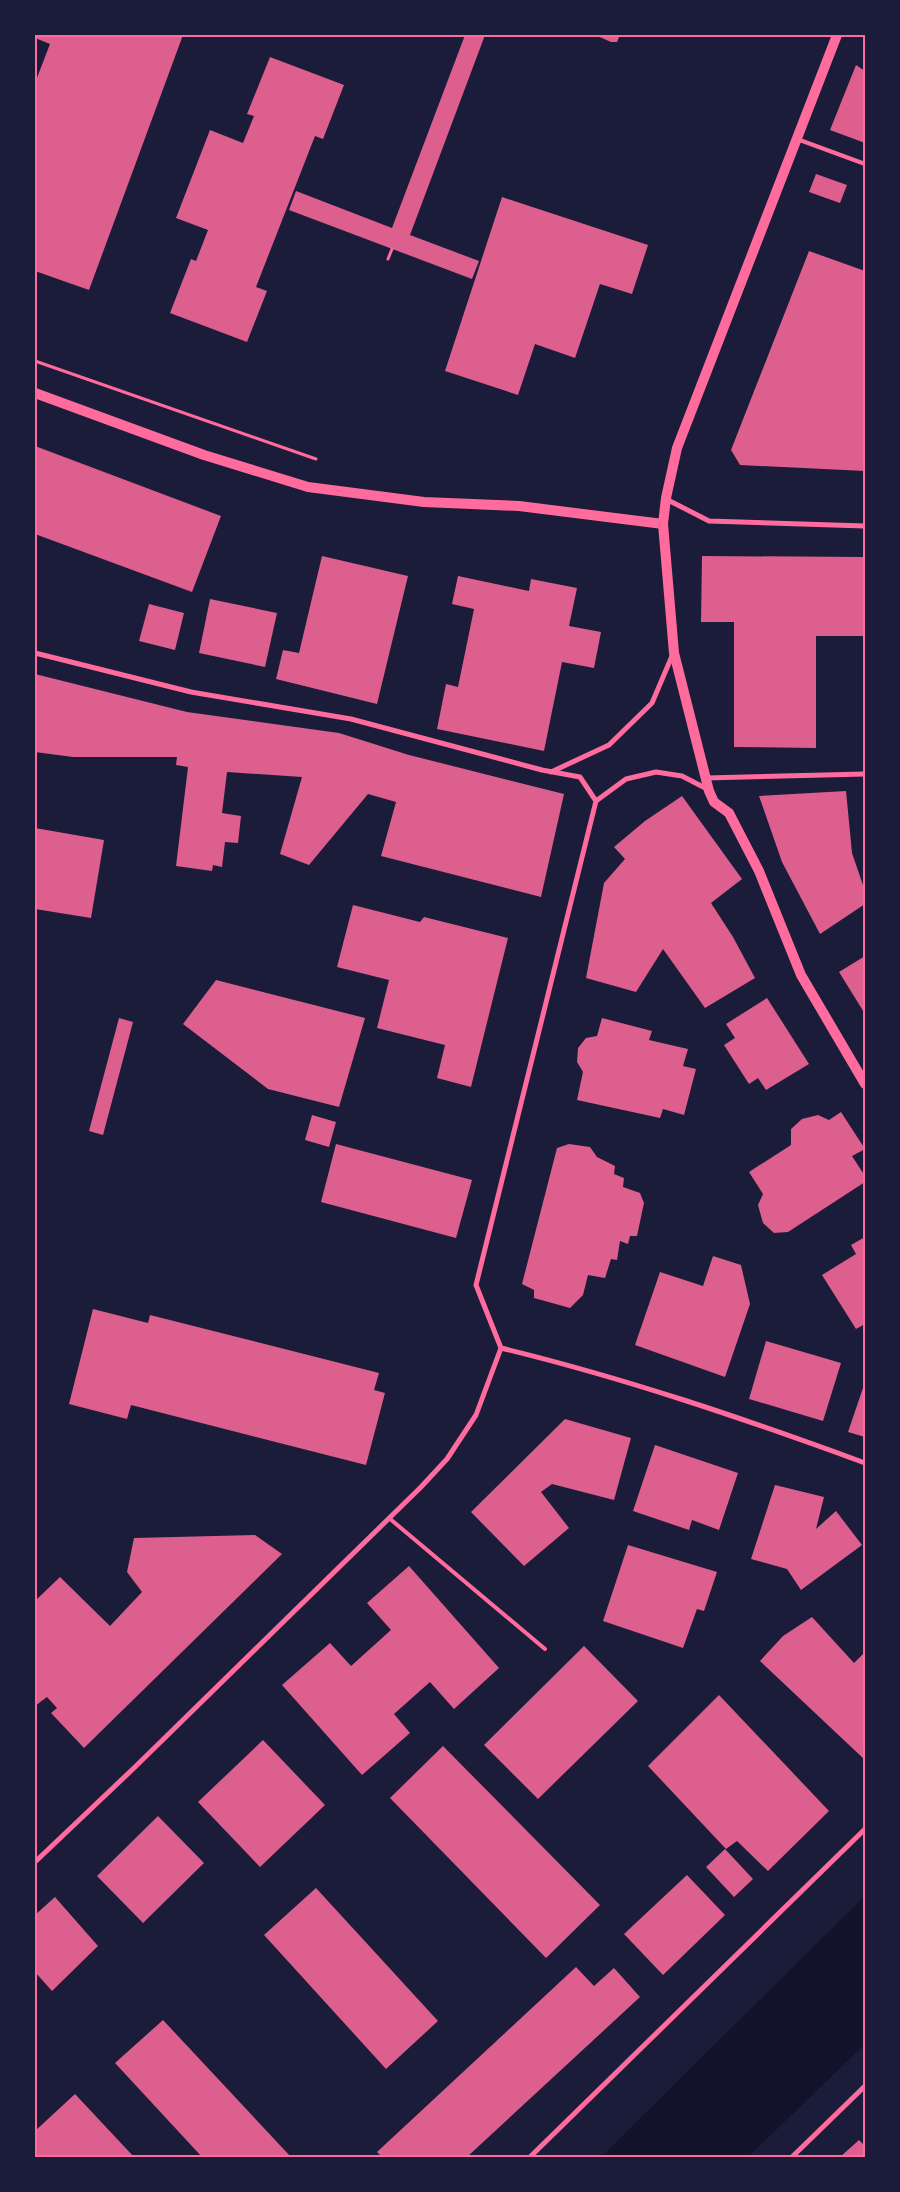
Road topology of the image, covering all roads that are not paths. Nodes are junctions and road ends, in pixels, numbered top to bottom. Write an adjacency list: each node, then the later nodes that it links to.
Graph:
1 (836, 35): 2 (main road)
2 (795, 139): 3 (lane); 5 (main road)
3 (865, 164)
4 (35, 393): 6 (main road)
5 (666, 498): 6 (main road); 7 (street)
6 (662, 524): 9 (main road)
7 (865, 526)
8 (35, 653): 10 (street)
9 (674, 653): 10 (street); 12 (main road)
10 (551, 772): 14 (street)
11 (865, 774): 12 (street)
12 (705, 778): 13 (main road)
13 (709, 791): 14 (street); 15 (main road)
14 (596, 800): 16 (street)
15 (865, 1084)
16 (501, 1348): 17 (street); 18 (street)
17 (865, 1463)
18 (389, 1518): 19 (lane); 21 (street)
19 (545, 1649)
20 (865, 1829): 23 (street)
21 (35, 1862)
22 (865, 2086): 24 (street)
23 (530, 2157)
24 (792, 2157)

